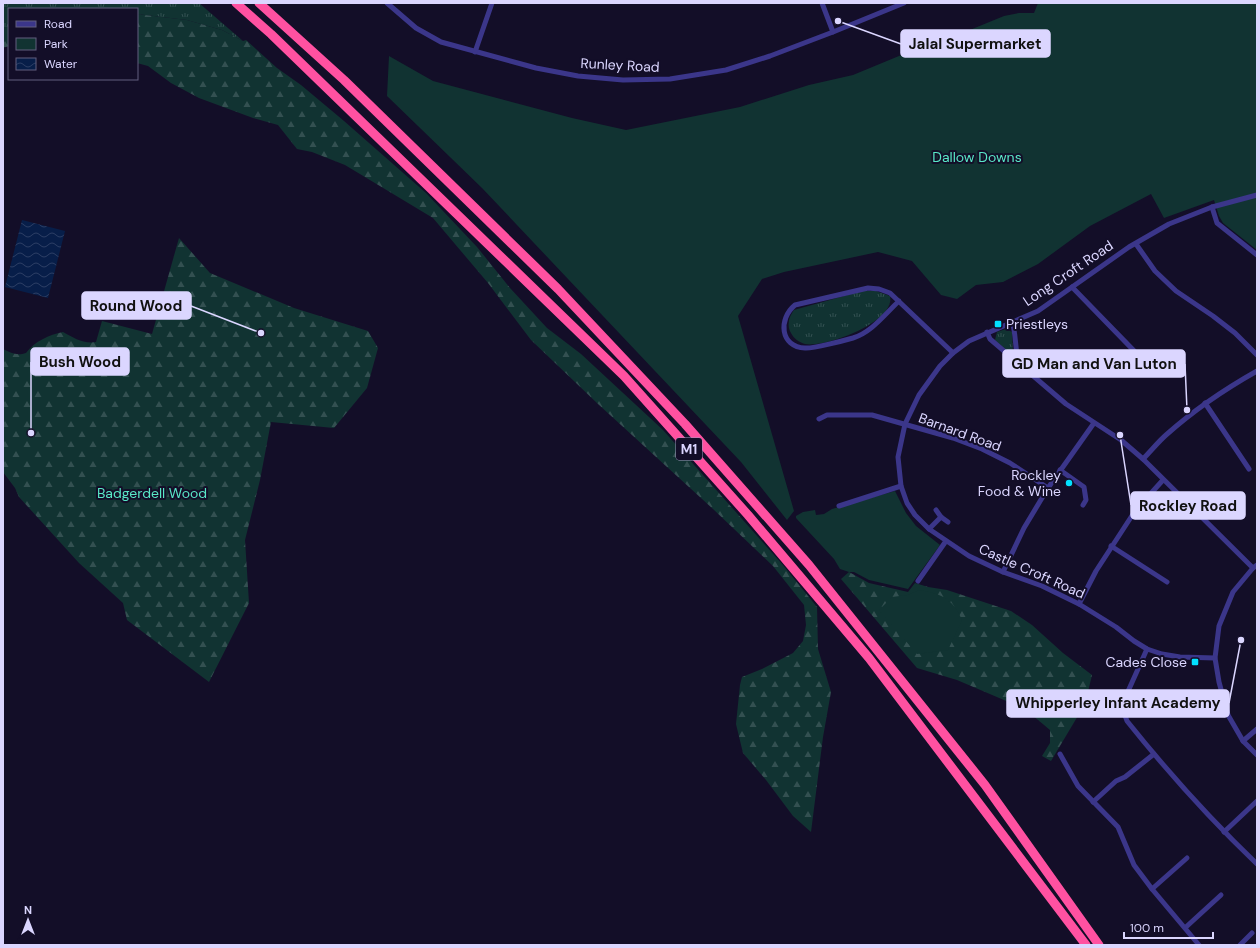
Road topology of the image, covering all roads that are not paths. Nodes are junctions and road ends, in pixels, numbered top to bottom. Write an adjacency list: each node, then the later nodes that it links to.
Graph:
1 (236, 3): 61 (highway, M1)
2 (260, 3): 62 (highway, M1)
3 (387, 3): 8 (street, Runley Road)
4 (492, 3): 8 (street)
5 (822, 3): 7 (street)
6 (904, 3): 7 (street, Runley Road)
7 (833, 32): 8 (street, Runley Road)
8 (475, 52)
9 (1257, 195): 10 (street, Long Croft Road)
10 (1212, 207): 11 (street, Long Croft Road); 12 (street)
11 (1136, 244): 13 (street, Long Croft Road); 18 (street)
12 (1257, 255)
13 (1072, 287): 15 (street, Long Croft Road); 19 (street)
14 (899, 301): 14 (street); 17 (street)
15 (1012, 322): 16 (street, Long Croft Road); 20 (street)
16 (987, 332): 17 (street, Long Croft Road); 20 (street)
17 (953, 353): 25 (street, Long Croft Road)
18 (1257, 355)
19 (1143, 360)
20 (1020, 366): 24 (street)
21 (1257, 371): 22 (street)
22 (1205, 403): 26 (street); 27 (street)
23 (819, 419): 25 (street, Barnard Road)
24 (1094, 423): 26 (street); 28 (street)
25 (905, 424): 30 (street, Castle Croft Road); 31 (street, Barnard Road)
26 (1143, 459): 29 (street)
27 (1249, 469)
28 (1060, 470): 31 (street); 32 (street)
29 (1163, 480): 39 (street); 40 (street)
30 (901, 486): 33 (street); 37 (street, Castle Croft Road)
31 (1048, 488): 41 (street)
32 (1083, 505)
33 (839, 506)
34 (936, 510): 35 (street)
35 (941, 517): 36 (street); 37 (street)
36 (948, 522)
37 (929, 529): 38 (street, Castle Croft Road)
38 (946, 541): 41 (street, Castle Croft Road); 42 (street)
39 (1111, 546): 43 (street); 44 (street)
40 (1255, 567): 46 (street)
41 (1003, 572): 44 (street, Castle Croft Road)
42 (918, 581)
43 (1168, 582)
44 (1079, 604): 45 (street, Castle Croft Road)
45 (1147, 649): 46 (street, Castle Croft Road); 50 (street)
46 (1215, 658): 48 (street)
47 (1257, 729): 48 (street)
48 (1243, 741): 51 (street)
49 (1060, 754): 53 (street)
50 (1154, 754): 53 (street); 54 (street)
51 (1257, 755)
52 (1257, 801): 54 (street)
53 (1094, 802): 57 (street)
54 (1224, 832): 56 (street)
55 (1187, 858): 57 (street)
56 (1257, 864)
57 (1152, 889): 59 (street)
58 (1220, 895): 59 (street)
59 (1186, 927): 63 (street)
60 (1252, 933): 64 (street)
61 (1086, 945)
62 (1099, 945)
63 (1199, 945)
64 (1240, 945)

